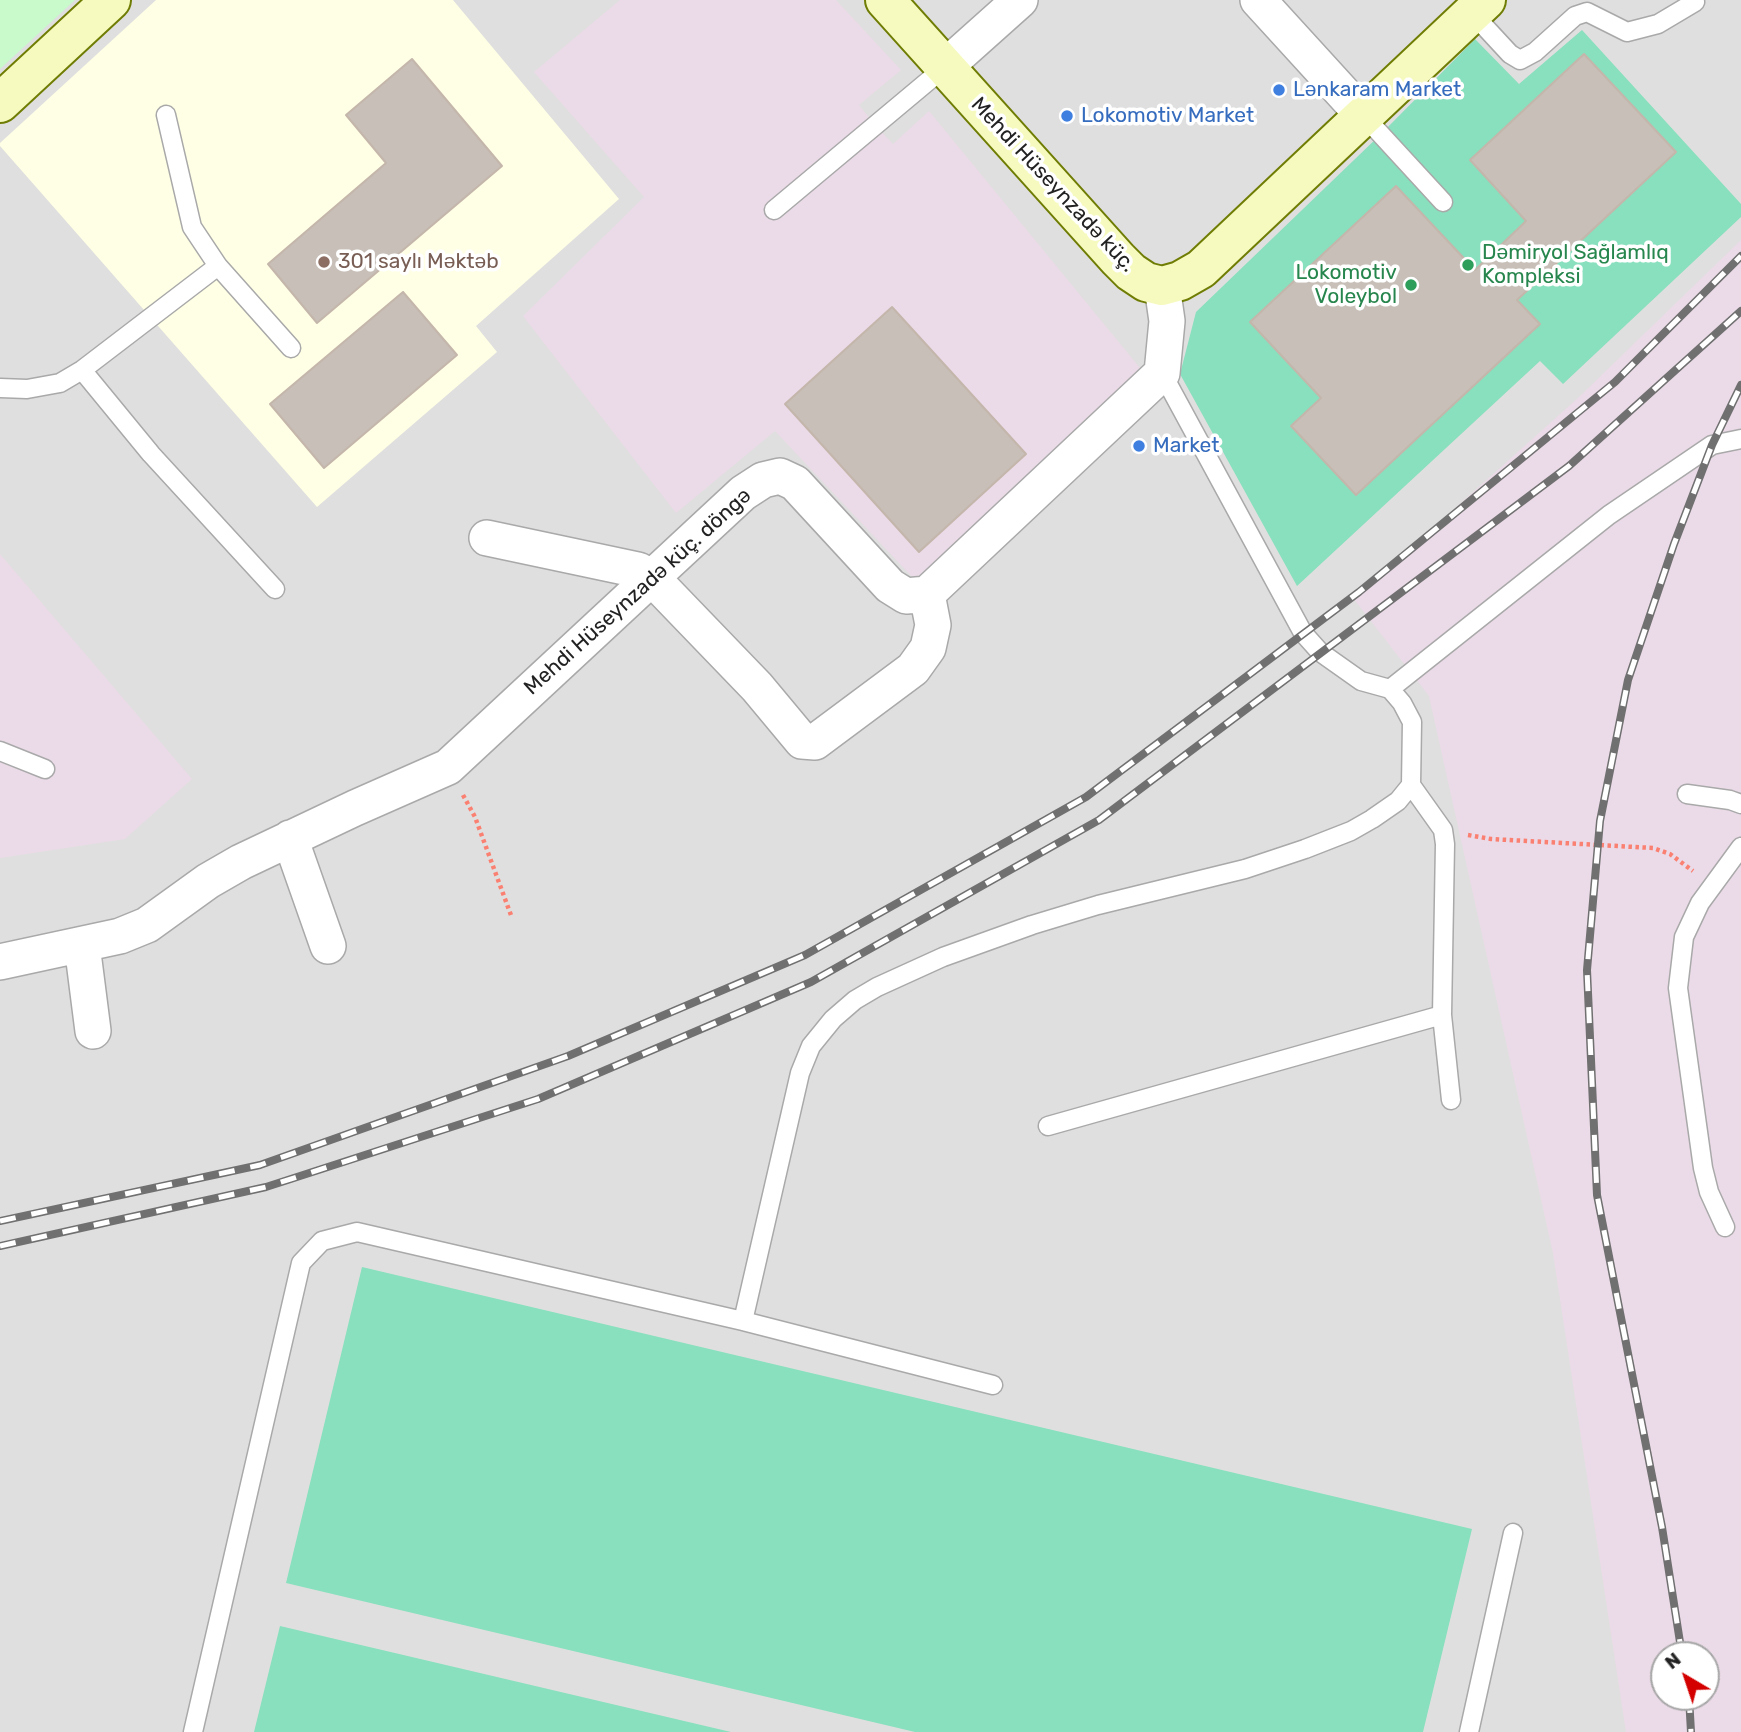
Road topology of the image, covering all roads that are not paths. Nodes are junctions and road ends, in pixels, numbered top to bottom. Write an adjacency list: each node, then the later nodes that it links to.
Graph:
1 (111, 0): 8 (main road)
2 (885, 0): 7 (main road, Mehdi Hüseynzadə küç.)
3 (1020, 0): 7 (street)
4 (1258, 0): 10 (street)
5 (1695, 2): 6 (lane)
6 (1479, 6): 10 (main road)
7 (945, 67): 12 (lane); 14 (main road, Mehdi Hüseynzadə küç.)
8 (0, 103)
9 (166, 115): 13 (lane)
10 (1363, 115): 11 (lane); 14 (main road)
11 (1443, 202)
12 (774, 210)
13 (218, 265): 15 (lane); 16 (lane)
14 (1162, 286): 17 (street)
15 (291, 348)
16 (82, 370): 18 (lane); 22 (lane)
17 (1162, 373): 23 (street); 24 (lane)
18 (0, 388)
19 (1741, 439): 24 (lane)
20 (487, 538): 21 (street)
21 (652, 578): 23 (street, Mehdi Hüseynzadə küç. döngə); 23 (street); 30 (street, Mehdi Hüseynzadə küç. döngə)
22 (275, 589)
23 (927, 594)
24 (1390, 689): 27 (lane)
25 (0, 751): 26 (lane)
26 (45, 769)
27 (1411, 785): 35 (lane); 40 (lane)
28 (1686, 794): 29 (lane)
29 (1741, 804)
30 (290, 838): 32 (street, Mehdi Hüseynzadə küç. döngə); 33 (street)
31 (1741, 847): 39 (lane)
32 (82, 945): 34 (street, Mehdi Hüseynzadə küç. döngə); 36 (street)
33 (328, 946)
34 (0, 962)
35 (1442, 1015): 37 (lane); 38 (lane)
36 (93, 1031)
37 (1451, 1100)
38 (1048, 1126)
39 (1725, 1227)
40 (743, 1321): 41 (lane); 43 (lane)
41 (993, 1385)
42 (1513, 1533): 44 (lane)
43 (193, 1732)
44 (1469, 1732)

